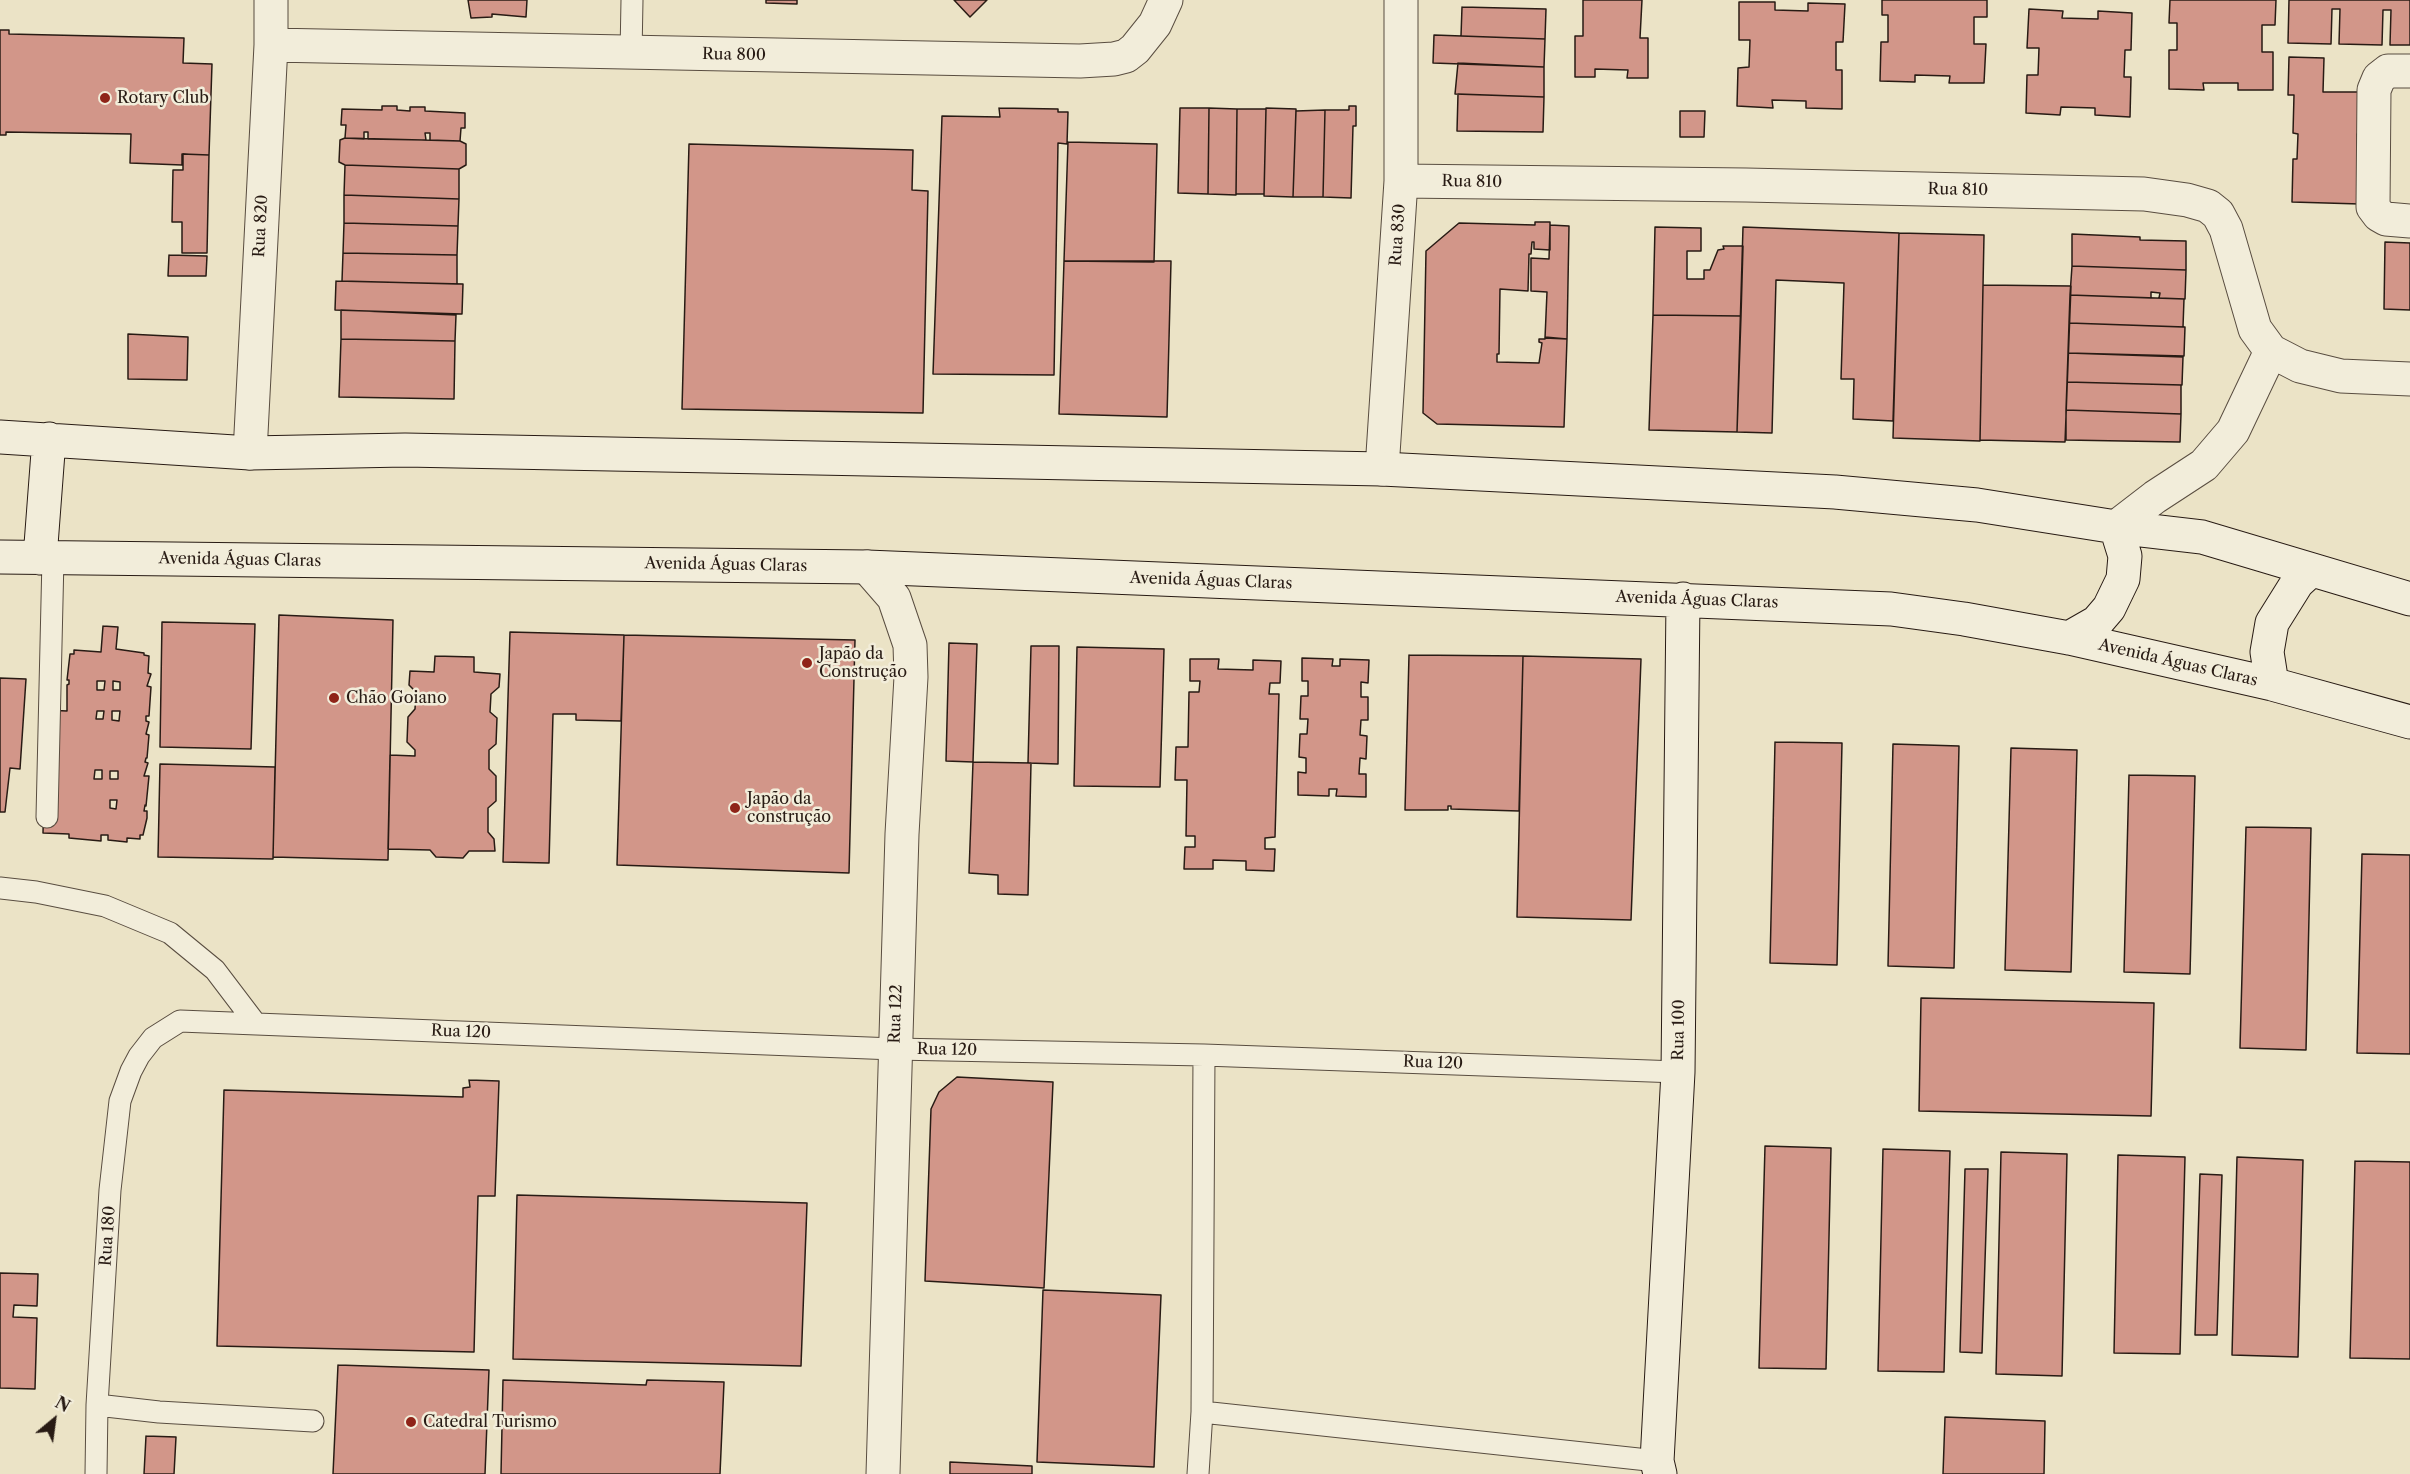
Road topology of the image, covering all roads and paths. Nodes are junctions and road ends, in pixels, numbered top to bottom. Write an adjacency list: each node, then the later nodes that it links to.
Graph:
1 (271, 0): 5 (main road, Rua 820)
2 (632, 0): 6 (lane)
3 (1166, 0): 6 (main road, Rua 800)
4 (1401, 0): 8 (main road, Rua 830)
5 (271, 45): 6 (main road, Rua 800); 14 (main road, Rua 820)
6 (631, 54)
7 (2410, 72): 9 (main road)
8 (1401, 181): 10 (main road, Rua 810); 15 (main road, Rua 830)
9 (2410, 221)
10 (2271, 351): 11 (main road, Rua 810); 16 (main road)
11 (2410, 379)
12 (0, 437): 13 (main road)
13 (49, 439): 14 (main road); 18 (main road)
14 (250, 453): 15 (main road)
15 (1382, 469): 16 (main road)
16 (2116, 527): 20 (main road); 23 (main road)
17 (0, 557): 18 (main road, Avenida Águas Claras)
18 (46, 558): 19 (main road, Avenida Águas Claras); 26 (lane)
19 (867, 567): 21 (main road, Avenida Águas Claras); 30 (main road, Rua 122)
20 (2310, 571): 22 (main road); 24 (main road)
21 (1683, 599): 23 (main road, Avenida Águas Claras); 32 (main road, Rua 100)
22 (2410, 599)
23 (2069, 638): 24 (main road, Avenida Águas Claras)
24 (2272, 684): 25 (main road, Avenida Águas Claras)
25 (2410, 722)
26 (47, 817)
27 (0, 888): 29 (lane)
28 (180, 1021): 29 (lane, Rua 120); 33 (lane, Rua 180)
29 (256, 1024): 30 (lane, Rua 120)
30 (894, 1049): 31 (lane, Rua 120); 38 (main road, Rua 122)
31 (1204, 1055): 32 (lane, Rua 120); 34 (lane)
32 (1678, 1072): 36 (main road, Rua 100)
33 (97, 1405): 35 (lane); 37 (lane, Rua 180)
34 (1202, 1412): 36 (lane); 39 (lane)
35 (313, 1421)
36 (1656, 1470)
37 (96, 1474)
38 (883, 1474)
39 (1198, 1474)

